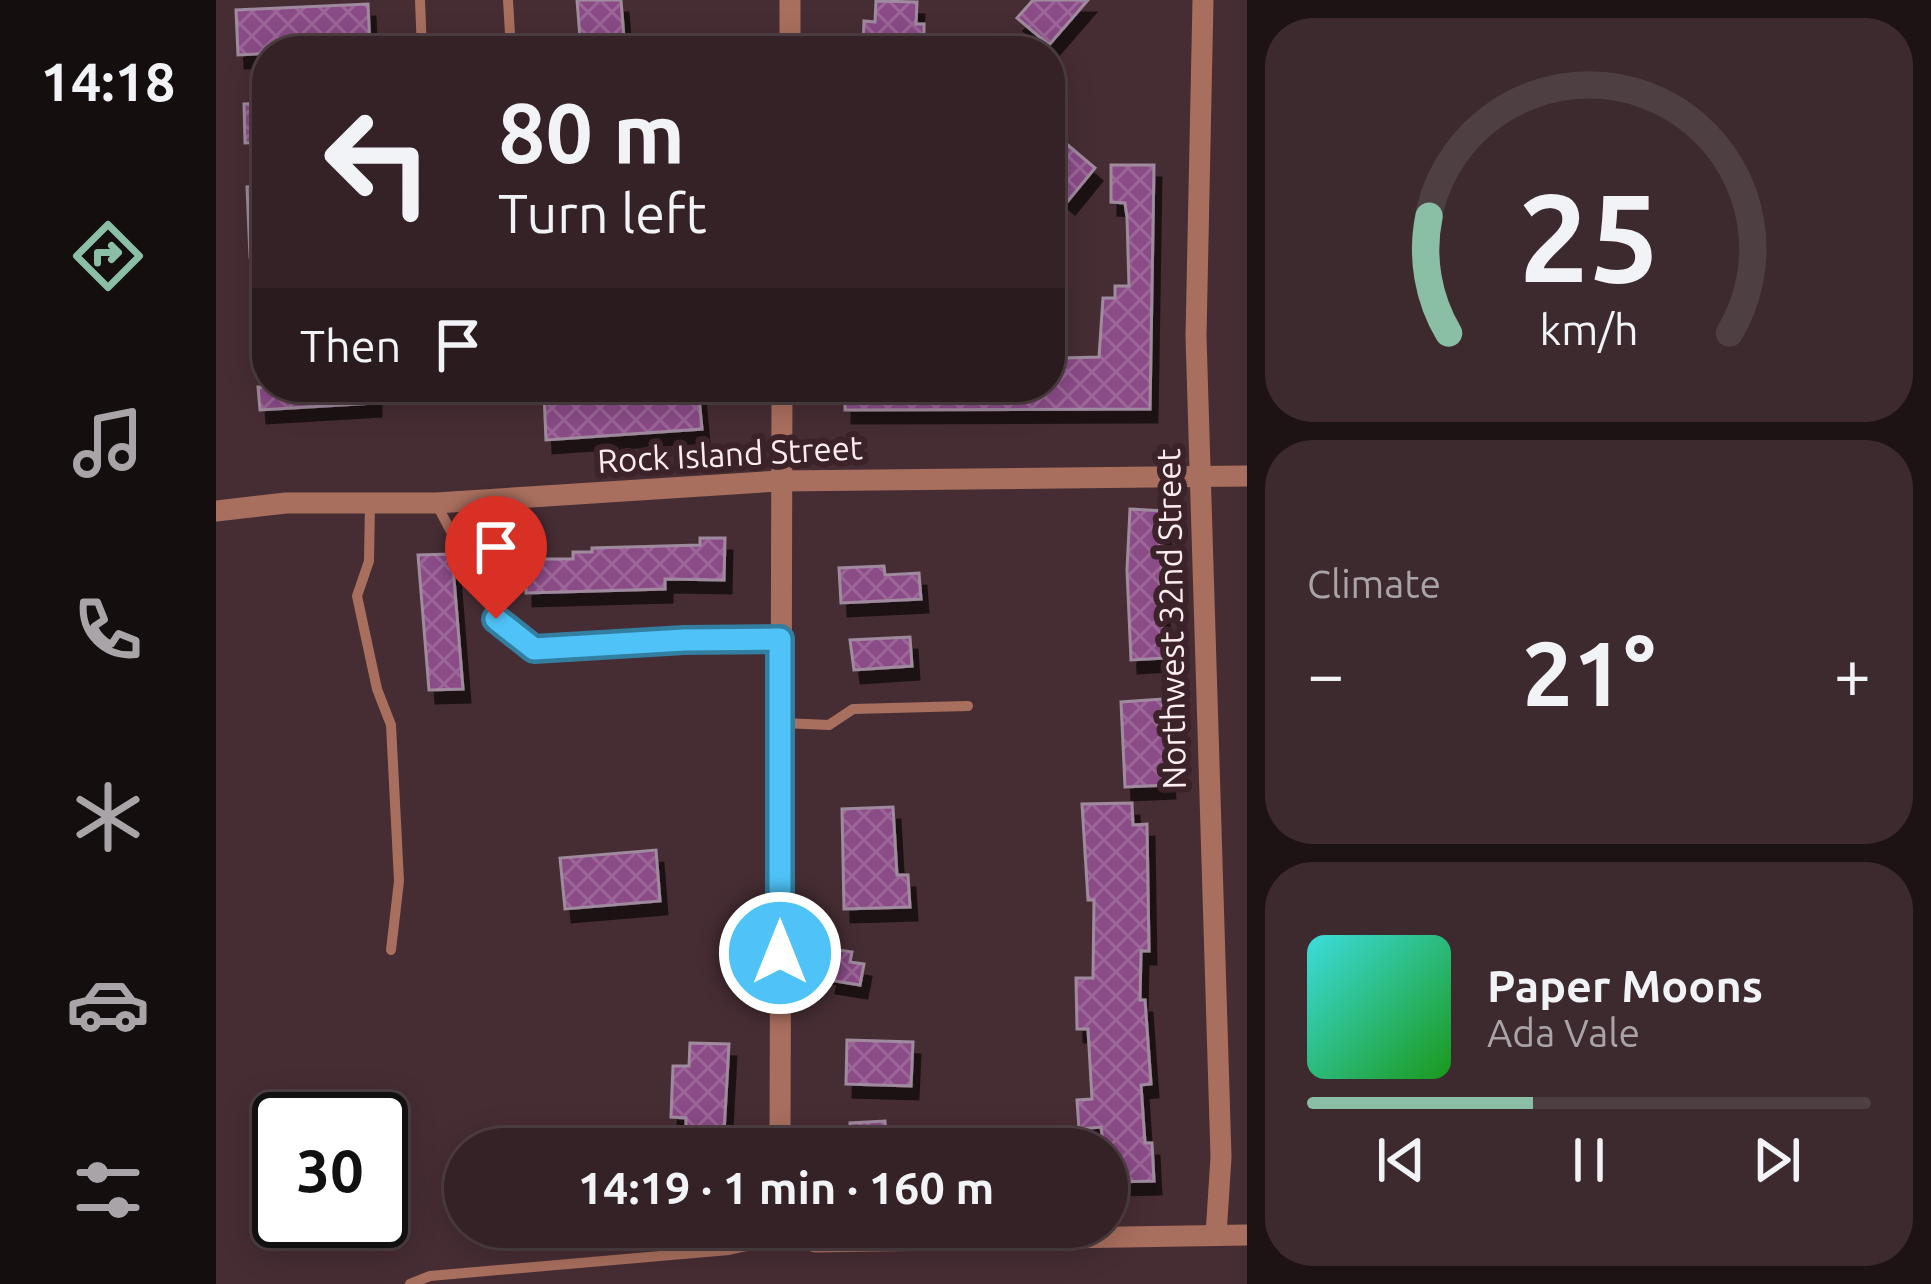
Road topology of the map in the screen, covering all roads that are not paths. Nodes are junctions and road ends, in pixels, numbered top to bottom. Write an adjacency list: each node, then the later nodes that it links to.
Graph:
1 (420, 0): 5 (lane)
2 (508, 0): 6 (lane)
3 (790, 0): 7 (street)
4 (1203, 0): 9 (street, Northwest 32nd Street)
5 (421, 36)
6 (510, 36)
7 (790, 36)
8 (782, 402): 11 (street)
9 (1200, 476): 10 (street, Rock Island Street); 11 (street, Rock Island Street); 20 (street, Northwest 32nd Street)
10 (1247, 476)
11 (779, 481): 13 (street, Rock Island Street); 15 (street)
12 (370, 503): 13 (street, Rock Island Street); 14 (street, Rock Island Street); 18 (lane)
13 (436, 503): 15 (lane)
14 (216, 511)
15 (780, 639): 17 (street)
16 (968, 706): 17 (lane)
17 (779, 723): 19 (street)
18 (392, 950)
19 (780, 1128)
20 (1216, 1235): 21 (street); 22 (street)
21 (1247, 1235)
22 (1128, 1237)
23 (736, 1248): 24 (lane)
24 (410, 1284)

